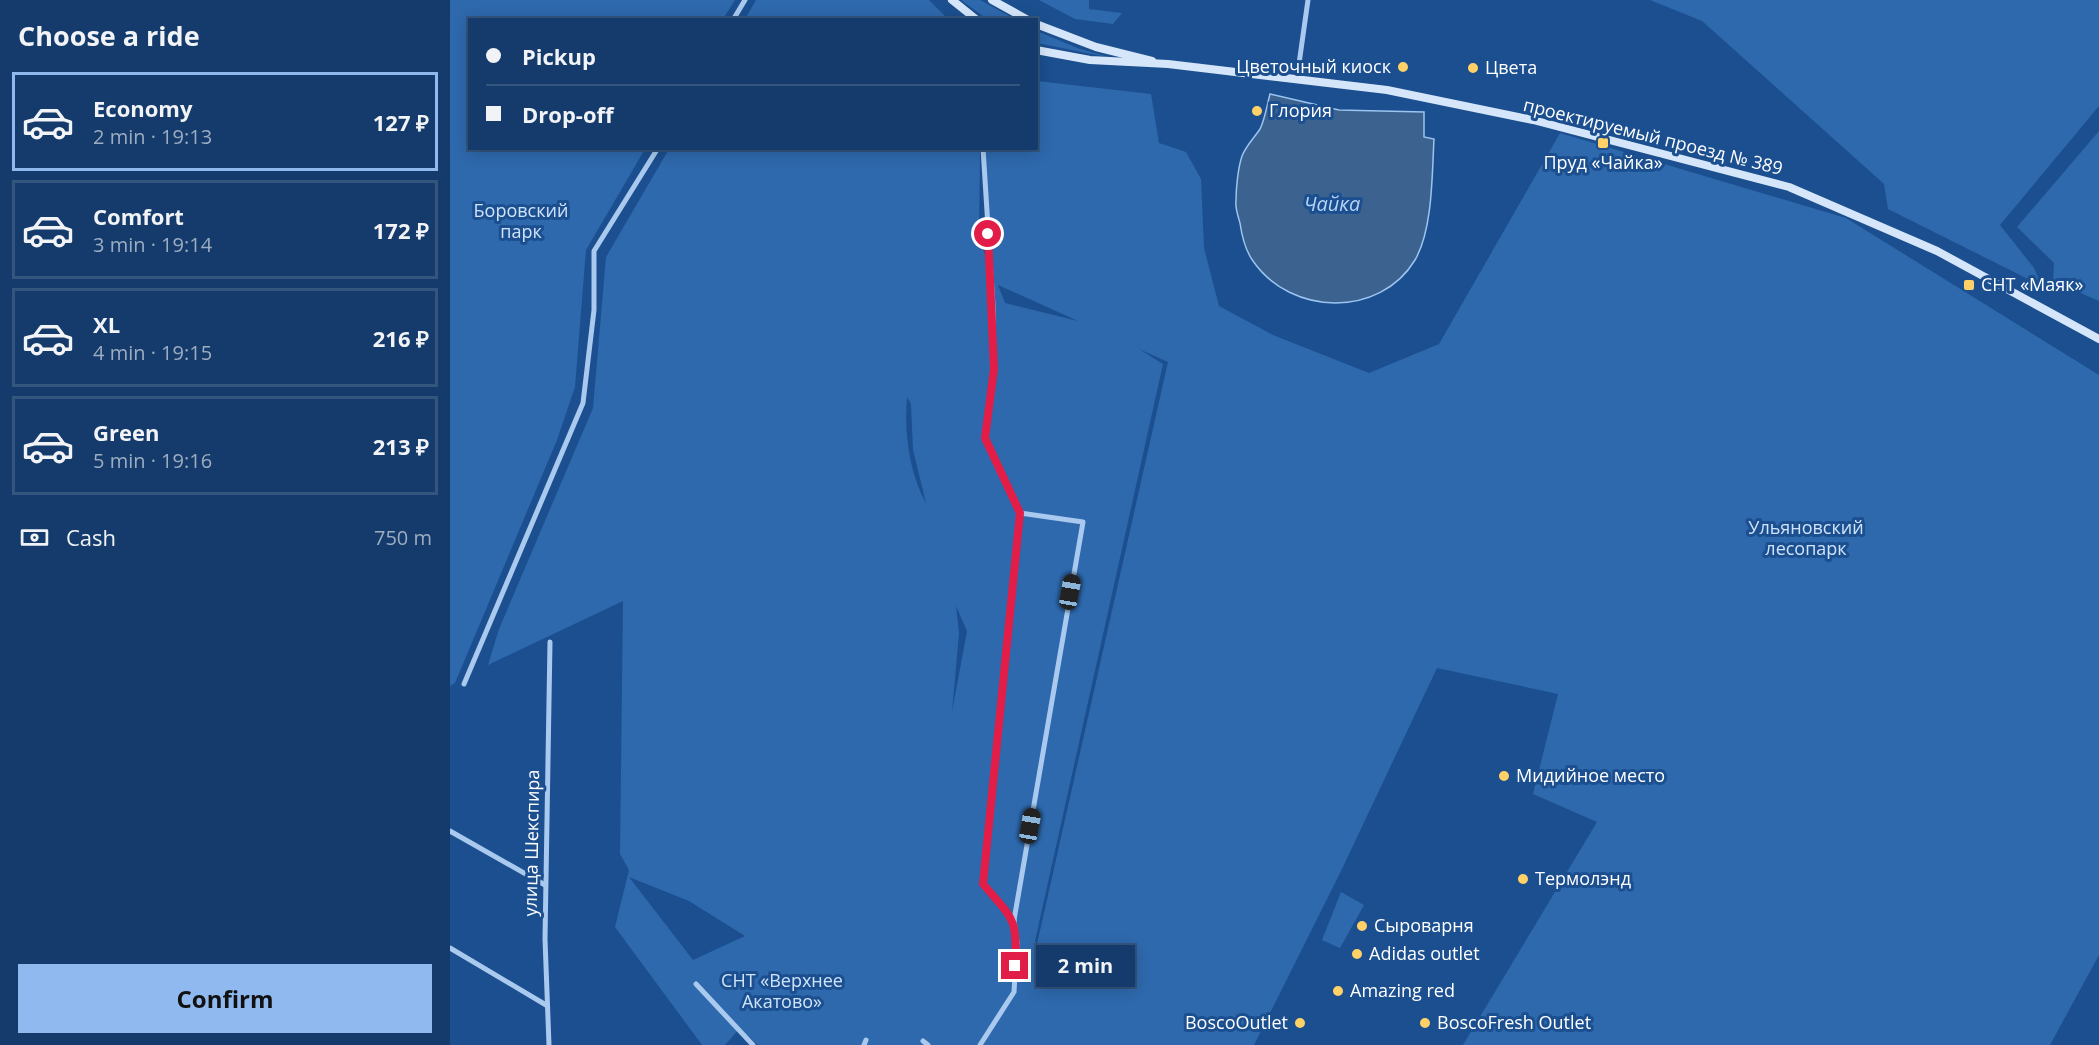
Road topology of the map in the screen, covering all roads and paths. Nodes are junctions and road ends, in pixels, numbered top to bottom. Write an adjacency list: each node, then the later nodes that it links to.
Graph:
1 (745, 0): 5 (street)
2 (952, 0): 6 (main road)
3 (992, 0): 7 (main road)
4 (1308, 0): 11 (street)
5 (734, 18)
6 (974, 18)
7 (1024, 18)
8 (1038, 25): 10 (main road, проектируемый проезд № 389)
9 (1038, 50): 10 (main road, проектируемый проезд № 389)
10 (1168, 64): 11 (main road, проектируемый проезд № 389)
11 (1297, 78): 14 (main road, проектируемый проезд № 389)
12 (657, 150): 17 (street)
13 (983, 150): 15 (street)
14 (2099, 339)
15 (1020, 513): 20 (street); 20 (street)
16 (550, 642): 19 (street, улица Шекспира)
17 (464, 684)
18 (450, 831): 19 (street)
19 (545, 885): 23 (street, улица Шекспира)
20 (1014, 920): 28 (street)
21 (450, 948): 23 (street)
22 (696, 984): 26 (street)
23 (546, 1005): 25 (street, улица Шекспира)
24 (923, 1041): 27 (street)
25 (549, 1045)
26 (753, 1045)
27 (928, 1045)
28 (980, 1045)

